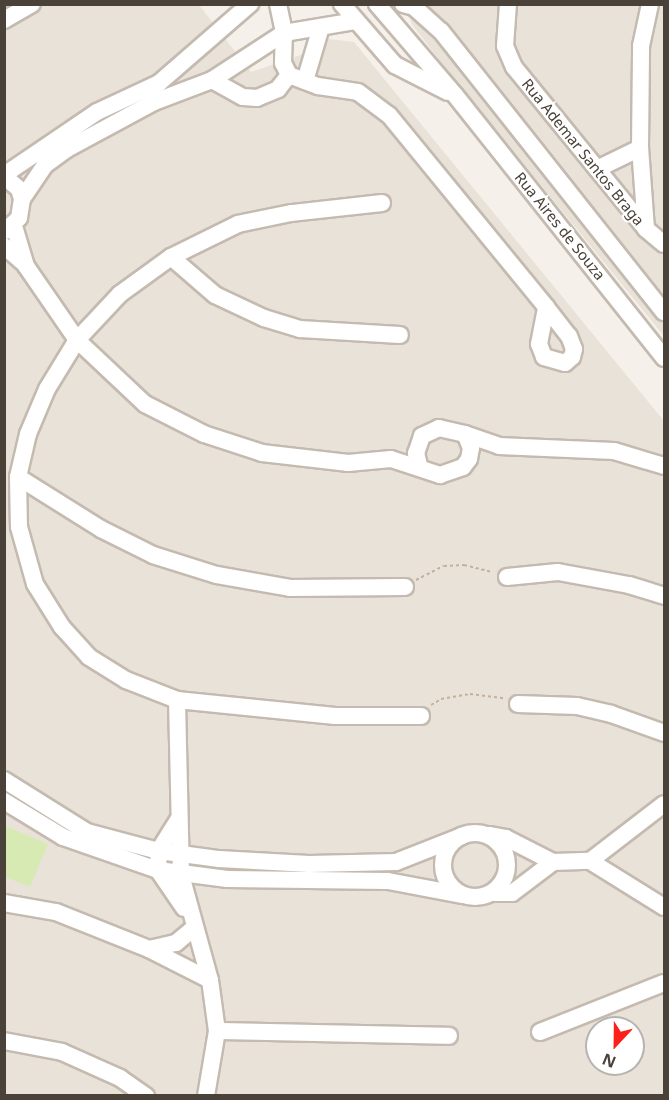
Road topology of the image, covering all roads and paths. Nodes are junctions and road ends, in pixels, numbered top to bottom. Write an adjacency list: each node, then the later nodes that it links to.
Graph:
1 (32, 4): 10 (street)
2 (228, 4): 12 (street)
3 (250, 4): 12 (street)
4 (278, 4): 14 (street)
5 (342, 4): 11 (street, Rua Aires de Souza)
6 (377, 4): 18 (street, Rua Aires de Souza)
7 (403, 4): 31 (street)
8 (508, 4): 20 (street, Rua Ademar Santos Braga)
9 (650, 4): 19 (street)
10 (4, 20)
11 (356, 21): 13 (street); 18 (street, Rua Aires de Souza)
12 (229, 25): 21 (street)
13 (321, 27): 14 (street); 17 (street)
14 (284, 33): 15 (street); 16 (street)
15 (289, 75): 16 (street); 17 (street)
16 (212, 80): 22 (street)
17 (305, 81): 30 (street)
18 (454, 95): 34 (street, Rua Aires de Souza)
19 (640, 148): 20 (street); 25 (street)
20 (597, 169): 25 (street, Rua Ademar Santos Braga)
21 (4, 175): 22 (street)
22 (22, 199): 24 (street)
23 (382, 203): 28 (street)
24 (9, 229): 29 (street)
25 (646, 229): 26 (street, Rua Ademar Santos Braga)
26 (664, 244)
27 (4, 246): 29 (street)
28 (171, 257): 32 (street); 33 (street)
29 (26, 266): 33 (street)
30 (546, 307)
31 (664, 312)
32 (399, 335)
33 (77, 340): 38 (street); 42 (street)
34 (664, 358)
35 (465, 434): 36 (street); 37 (street); 39 (street)
36 (418, 444): 38 (street); 40 (street)
37 (499, 446): 39 (street); 41 (street)
38 (391, 459): 40 (street)
39 (469, 459): 40 (street)
40 (419, 465)
41 (664, 466)
42 (18, 477): 44 (street); 46 (street)
43 (507, 577): 44 (path); 45 (street)
44 (405, 587)
45 (664, 596)
46 (177, 700): 48 (street); 53 (street)
47 (518, 704): 48 (path); 49 (street)
48 (421, 716)
49 (664, 733)
50 (4, 780): 56 (street)
51 (4, 801): 60 (street)
52 (664, 804): 58 (street)
53 (177, 820): 56 (street); 57 (street)
54 (483, 834): 55 (street); 59 (street); 63 (street)
55 (462, 836): 57 (street); 64 (street)
56 (159, 851): 57 (street); 60 (street)
57 (183, 854): 61 (street)
58 (590, 861): 59 (street); 66 (street)
59 (553, 862): 63 (street)
60 (158, 870): 61 (street); 67 (street)
61 (181, 874): 62 (street); 67 (street)
62 (198, 876): 64 (street); 67 (street)
63 (494, 893): 64 (street)
64 (462, 895)
65 (4, 903): 68 (street)
66 (664, 907)
67 (190, 915): 68 (street); 69 (street)
68 (149, 949): 69 (street)
69 (210, 980): 71 (street)
70 (664, 983): 72 (street)
71 (217, 1031): 73 (street); 76 (street)
72 (540, 1032)
73 (448, 1036)
74 (4, 1041): 75 (street)
75 (146, 1095)
76 (206, 1095)

